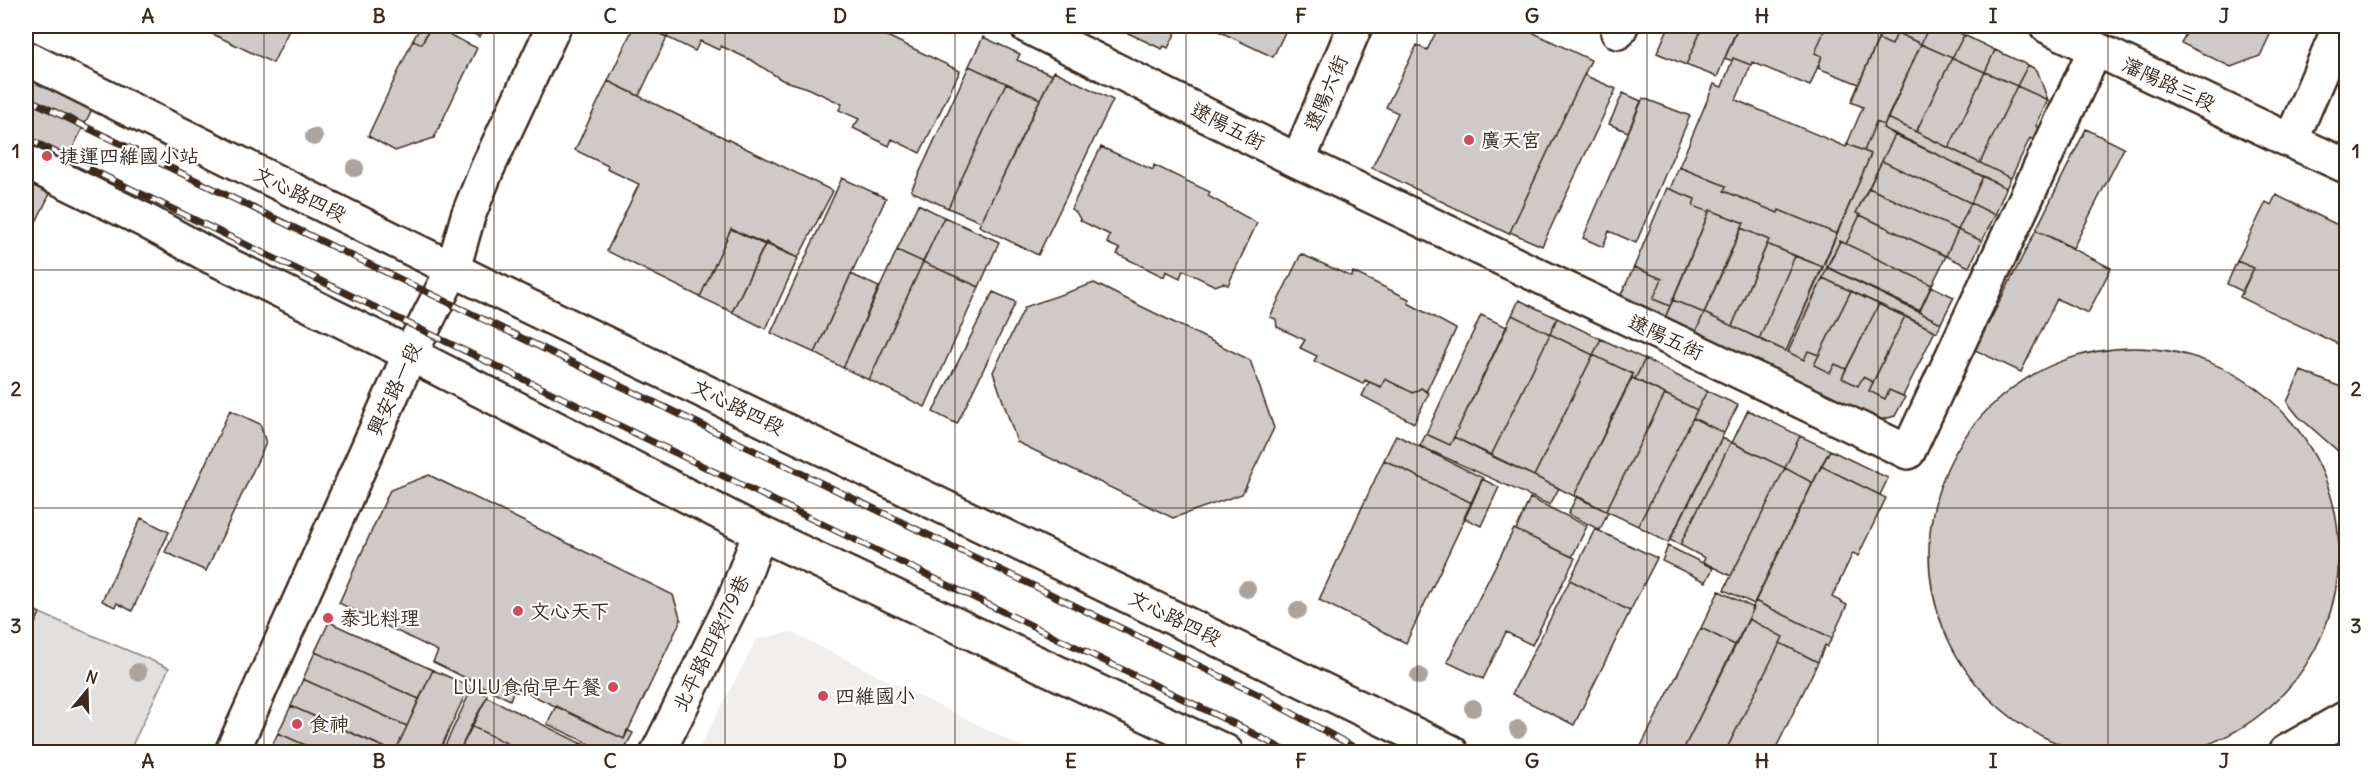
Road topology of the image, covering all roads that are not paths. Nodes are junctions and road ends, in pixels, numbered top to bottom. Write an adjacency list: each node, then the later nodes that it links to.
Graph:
1 (554, 26): 12 (street, 興安路一段)
2 (1027, 26): 9 (street, 遼陽五街)
3 (1355, 26): 9 (street, 遼陽六街)
4 (2047, 26): 6 (street, 瀋陽路三段)
5 (2340, 26): 8 (street)
6 (2095, 50): 8 (street, 瀋陽路三段); 9 (street, 遼陽五街)
7 (26, 58): 12 (street, 文心路四段)
8 (2291, 141): 11 (street, 瀋陽路三段)
9 (1298, 161)
10 (26, 162): 13 (street)
11 (2346, 166)
12 (453, 269): 13 (street, 興安路一段); 19 (street, 文心路四段)
13 (410, 354): 14 (street); 16 (street, 興安路一段)
14 (760, 533): 17 (street, 北平路四段179巷); 18 (street)
15 (2346, 718): 20 (street)
16 (232, 753)
17 (658, 753)
18 (1226, 753)
19 (1451, 753)
20 (2286, 753)

